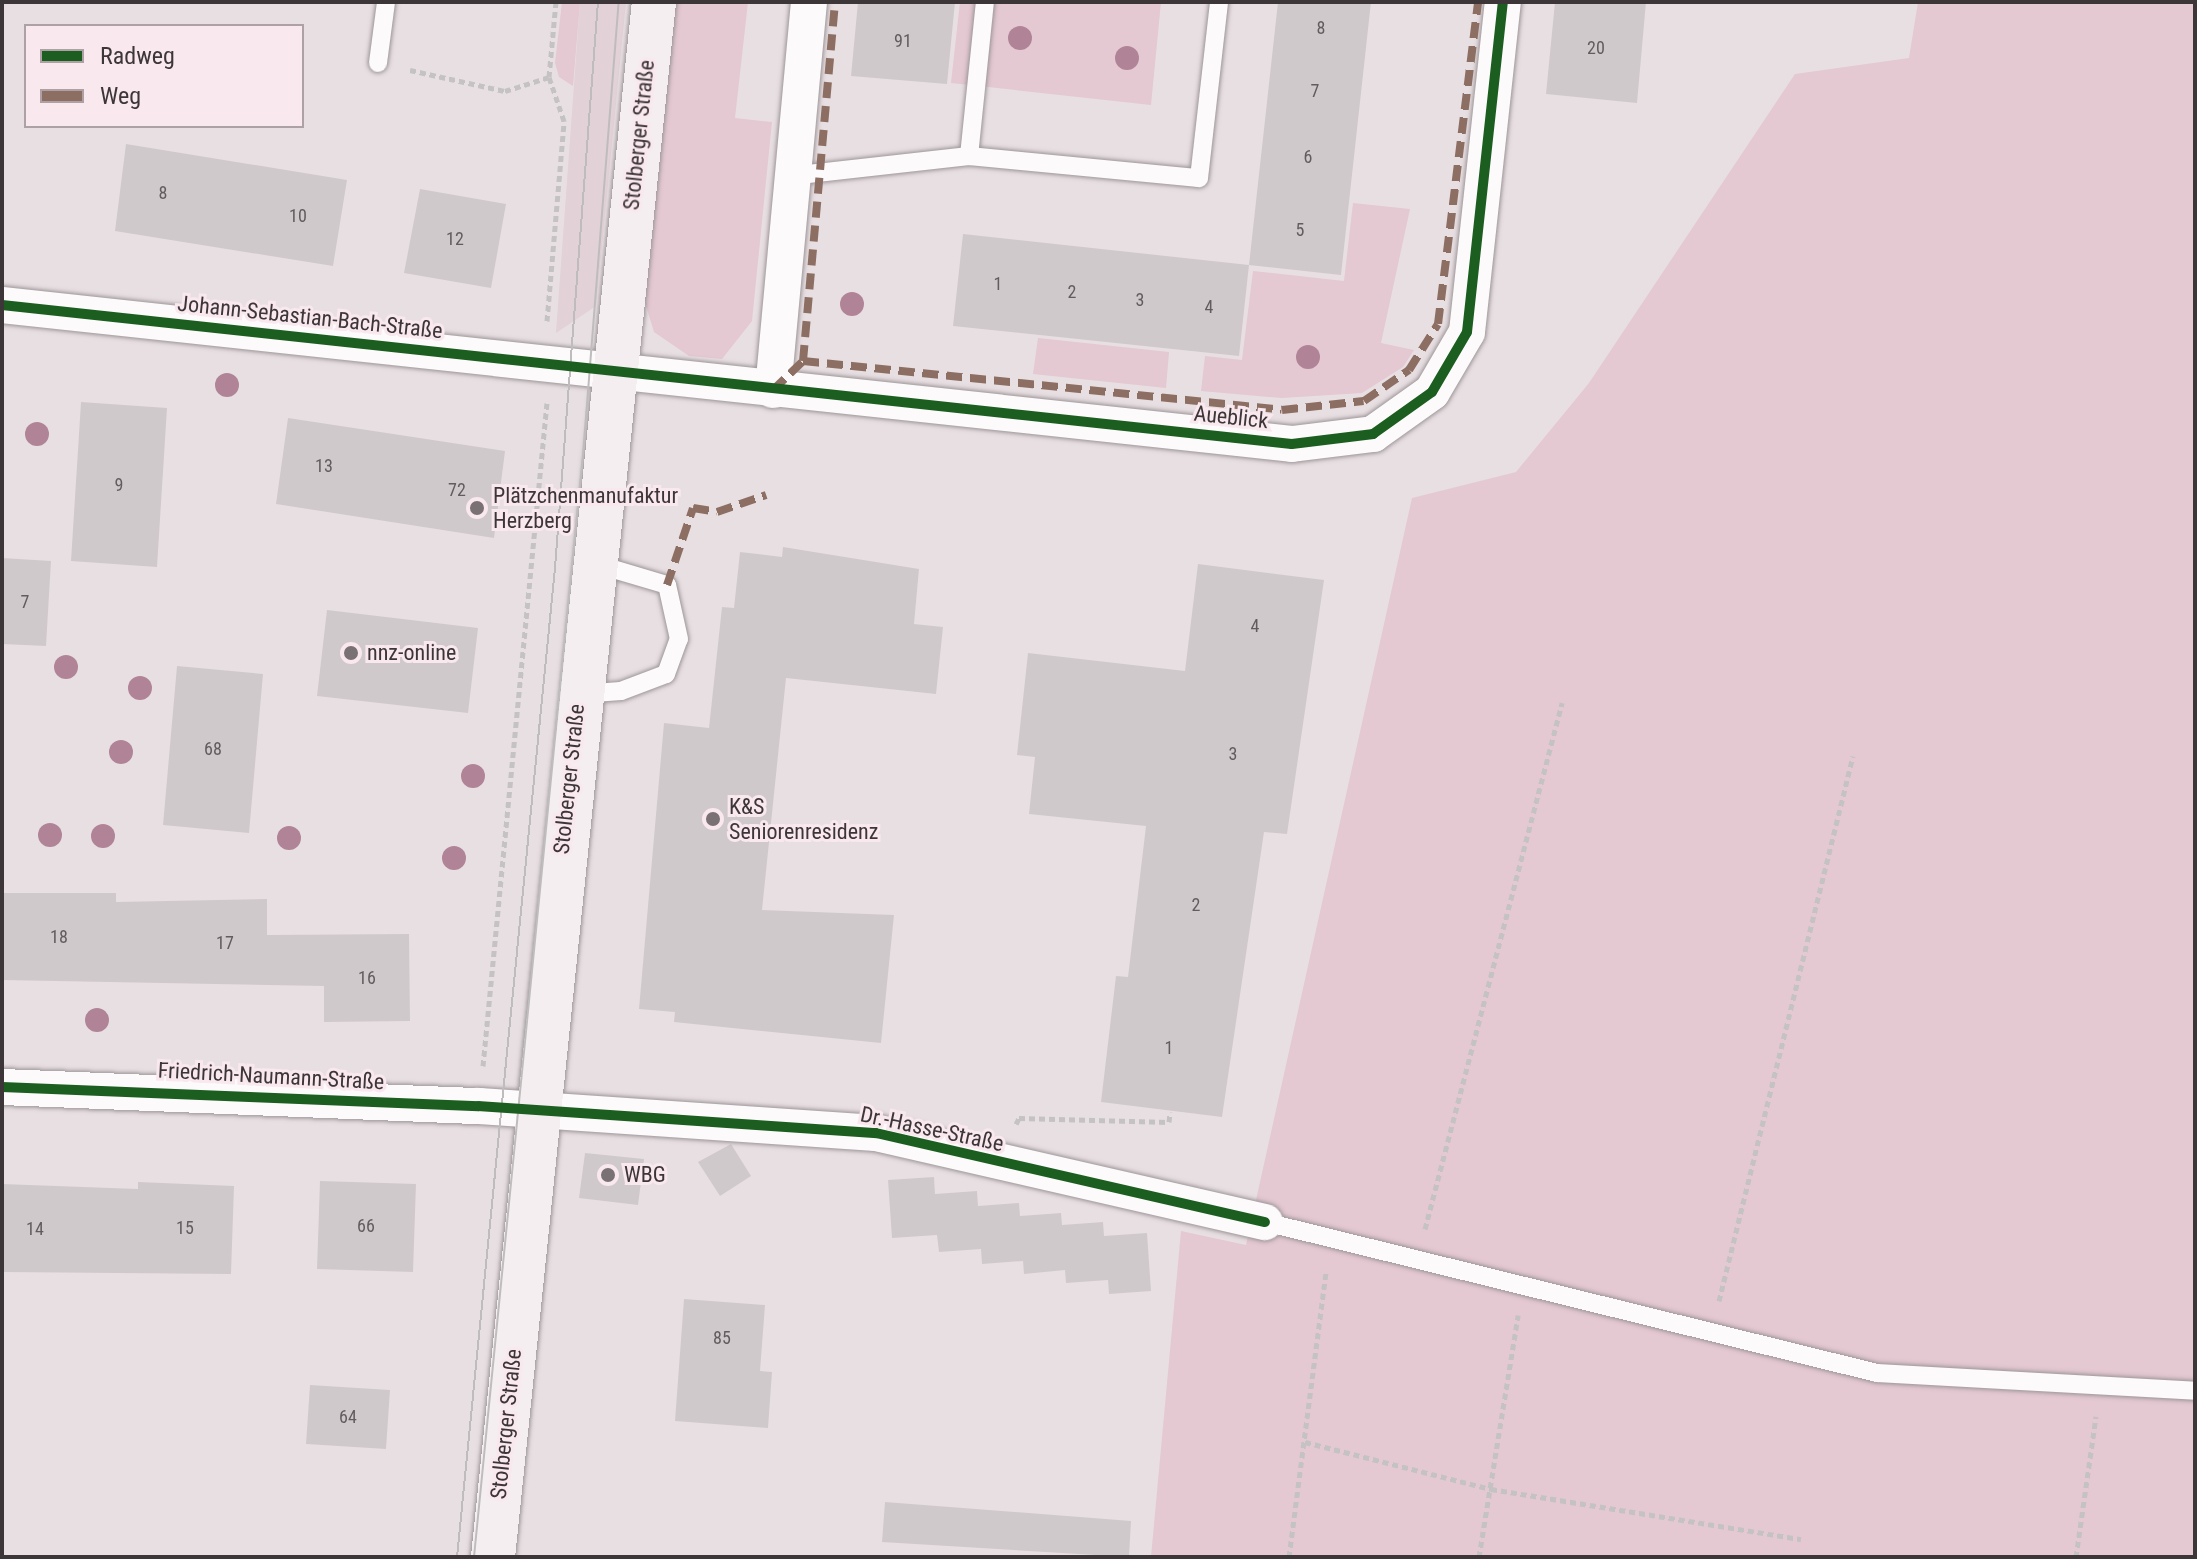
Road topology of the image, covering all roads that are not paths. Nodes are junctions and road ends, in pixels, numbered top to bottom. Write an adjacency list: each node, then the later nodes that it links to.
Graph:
1 (386, 2): 7 (lane)
2 (654, 2): 11 (main road, Stolberger Straße)
3 (809, 2): 9 (street)
4 (985, 2): 8 (lane)
5 (1219, 2): 8 (lane)
6 (1503, 2): 12 (street, Aueblick)
7 (378, 63)
8 (969, 156): 9 (lane)
9 (790, 176): 12 (street)
10 (2, 305): 11 (street, Johann-Sebastian-Bach-Straße)
11 (613, 373): 12 (street, Aueblick); 13 (main road, Stolberger Straße)
12 (773, 390)
13 (591, 562): 14 (main road, Stolberger Straße); 14 (lane)
14 (578, 694): 16 (main road, Stolberger Straße)
15 (2, 1087): 16 (street, Friedrich-Naumann-Straße)
16 (537, 1112): 17 (street, Dr.-Hasse-Straße); 19 (main road, Stolberger Straße)
17 (1265, 1222): 18 (lane)
18 (2195, 1391)
19 (493, 1557)

